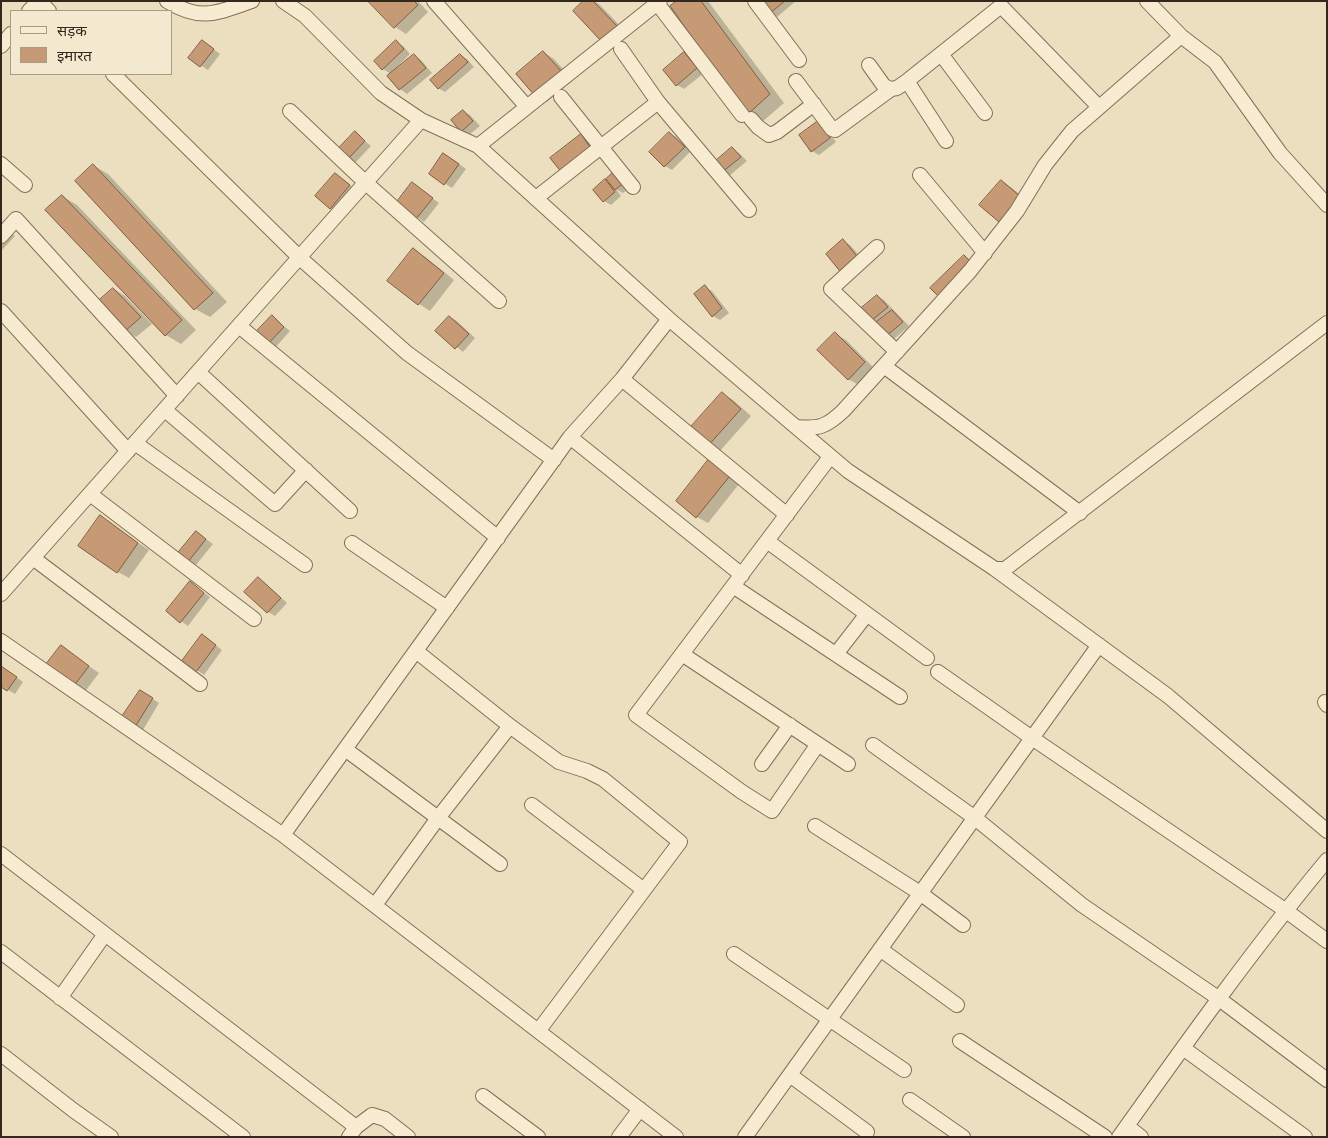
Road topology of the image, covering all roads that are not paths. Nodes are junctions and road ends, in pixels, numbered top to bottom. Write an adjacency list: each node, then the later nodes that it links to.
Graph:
1 (166, 1): 2 (street)
2 (252, 1)
3 (282, 1): 28 (street)
4 (434, 1): 24 (street)
5 (755, 1): 15 (street)
6 (1147, 1): 11 (street)
7 (658, 2): 23 (street); 24 (street)
8 (33, 7): 9 (street)
9 (48, 10)
10 (10, 35): 12 (street)
11 (1181, 36): 25 (street); 38 (street)
12 (1, 46)
13 (621, 49): 22 (street)
14 (941, 54): 19 (street); 25 (street); 27 (street)
15 (800, 60)
16 (869, 65): 20 (street)
17 (114, 75): 43 (street)
18 (796, 81): 23 (street)
19 (907, 81): 20 (street); 29 (street)
20 (891, 89): 23 (street)
21 (561, 97): 31 (street)
22 (658, 102): 31 (street); 39 (street)
23 (814, 104)
24 (526, 107): 30 (street)
25 (1099, 107): 42 (street)
26 (290, 111): 34 (street)
27 (985, 113)
28 (421, 120): 30 (street); 34 (street)
29 (946, 141)
30 (478, 146): 37 (street)
31 (601, 147): 36 (street); 37 (street)
32 (1, 164): 35 (street)
33 (920, 175): 42 (street)
34 (366, 183): 43 (street); 44 (street)
35 (25, 185)
36 (633, 187)
37 (536, 198): 46 (street)
38 (1327, 205)
39 (749, 210)
40 (1, 236): 53 (street)
41 (877, 247): 49 (street)
42 (985, 253): 49 (street)
43 (300, 258): 48 (street); 59 (street)
44 (499, 300)
45 (1, 311): 57 (street)
46 (669, 319): 52 (street); 55 (street)
47 (1327, 323): 63 (street)
48 (239, 326): 51 (street); 65 (street)
49 (897, 352): 50 (street)
50 (884, 366): 55 (street); 63 (street)
51 (198, 372): 53 (street); 60 (street)
52 (622, 379): 56 (street); 64 (street)
53 (177, 396): 54 (street)
54 (165, 410): 57 (street); 60 (street)
55 (796, 427): 58 (street)
56 (570, 437): 59 (street); 71 (street)
57 (131, 447): 61 (street); 69 (street)
58 (830, 457): 64 (street); 70 (street)
59 (554, 460): 65 (street)
60 (306, 470): 62 (street)
61 (90, 494): 68 (street); 76 (street)
62 (350, 511)
63 (1080, 513): 70 (street)
64 (787, 515): 66 (street)
65 (498, 538): 74 (street)
66 (767, 541): 71 (street); 75 (street)
67 (352, 543): 74 (street)
68 (33, 558): 73 (street); 84 (street)
69 (305, 566)
70 (994, 570): 78 (street)
71 (742, 574): 72 (street)
72 (733, 586): 80 (street); 81 (street)
73 (1, 594)
74 (447, 608): 79 (street)
75 (867, 614): 81 (street); 82 (street)
76 (254, 619)
77 (1, 642): 99 (street)
78 (1098, 645): 88 (street); 98 (street)
79 (416, 651): 87 (street); 91 (street)
80 (682, 654): 86 (street); 89 (street)
81 (836, 654): 85 (street)
82 (927, 658)
83 (938, 672): 88 (street)
84 (200, 684)
85 (900, 697)
86 (790, 725): 89 (street); 92 (street)
87 (510, 726): 95 (street); 103 (street)
88 (1032, 738): 96 (street); 106 (street)
89 (818, 744): 93 (street)
90 (872, 746): 96 (street)
91 (345, 749): 95 (street); 99 (street)
92 (762, 764)
93 (848, 764)
94 (532, 805): 103 (street)
95 (438, 818): 102 (street); 105 (street)
96 (975, 818): 104 (street); 114 (street)
97 (815, 826): 104 (street)
98 (1327, 831)
99 (283, 835): 105 (street)
100 (1, 854): 108 (street)
101 (1327, 860): 106 (street)
102 (500, 864)
103 (644, 890): 117 (street)
104 (920, 893): 107 (street); 110 (street)
105 (375, 905): 117 (street)
106 (1285, 910): 109 (street); 114 (street)
107 (963, 925)
108 (105, 934): 113 (street); 128 (street)
109 (1327, 941)
110 (880, 949): 115 (street); 116 (street)
111 (1, 952): 113 (street)
112 (734, 954): 116 (street)
113 (60, 998): 131 (street)
114 (1218, 998): 119 (street); 123 (street)
115 (957, 1005)
116 (830, 1019): 121 (street); 122 (street)
117 (539, 1030): 126 (street)
118 (960, 1041): 138 (street)
119 (1183, 1048): 127 (street); 140 (street)
120 (1, 1054): 130 (street)
121 (904, 1070)
122 (790, 1075): 129 (street); 136 (street)
123 (1327, 1080)
124 (483, 1096): 133 (street)
125 (910, 1100): 137 (street)
126 (640, 1109): 134 (street); 135 (street)
127 (1123, 1131): 139 (street)
128 (352, 1132): 132 (street)
129 (867, 1132)
130 (111, 1137)
131 (243, 1137)
132 (408, 1137)
133 (538, 1137)
134 (619, 1137)
135 (676, 1137)
136 (745, 1137)
137 (963, 1137)
138 (1105, 1137)
139 (1141, 1137)
140 (1304, 1137)

